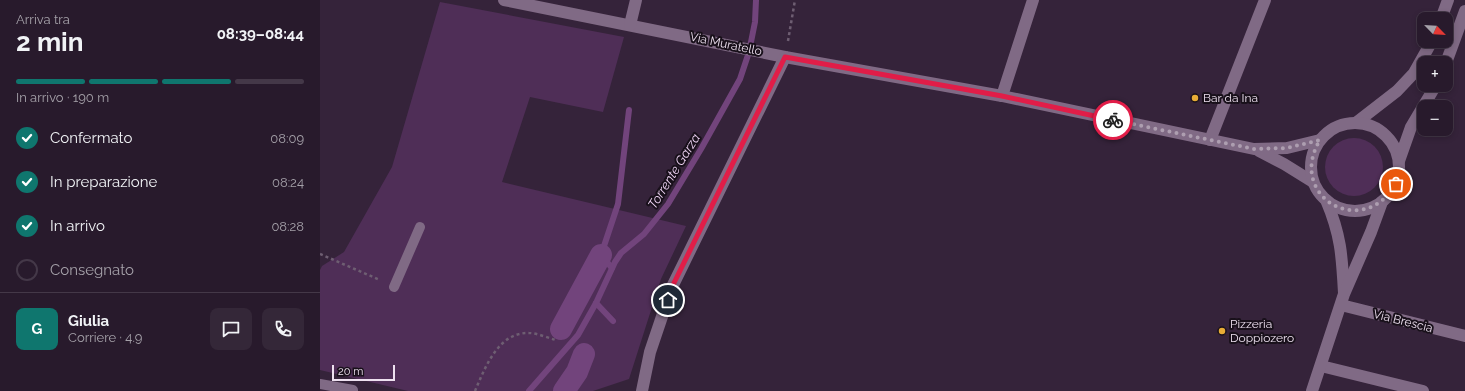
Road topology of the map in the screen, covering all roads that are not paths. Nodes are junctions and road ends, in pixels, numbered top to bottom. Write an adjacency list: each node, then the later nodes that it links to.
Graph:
1 (504, 0): 8 (street, Via Muratello)
2 (636, 0): 8 (street)
3 (1033, 0): 13 (street)
4 (1265, 0): 15 (street)
5 (1448, 0): 7 (street)
6 (1465, 11): 10 (street)
7 (1444, 12)
8 (630, 25): 11 (street, Via Muratello)
9 (1428, 48): 14 (street)
10 (1449, 56)
11 (785, 57): 13 (street, Via Muratello); 29 (street)
12 (1432, 92): 18 (street)
13 (1002, 96): 15 (street, Via Muratello)
14 (1358, 122): 16 (street); 18 (street)
15 (1210, 140): 17 (street, Via Muratello)
16 (1320, 140): 17 (street, Via Muratello); 19 (street)
17 (1254, 149): 19 (street, Via Muratello)
18 (1399, 161): 21 (street)
19 (1313, 182): 20 (street)
20 (1326, 200): 21 (street); 24 (street)
21 (1382, 202): 24 (street)
22 (420, 227): 23 (lane)
23 (394, 287)
24 (1343, 300): 25 (street, Via Brescia); 26 (street)
25 (1465, 336)
26 (1321, 366): 30 (street); 31 (street)
27 (320, 384): 28 (lane)
28 (353, 390)
29 (642, 391)
30 (1312, 391)
31 (1423, 391)

